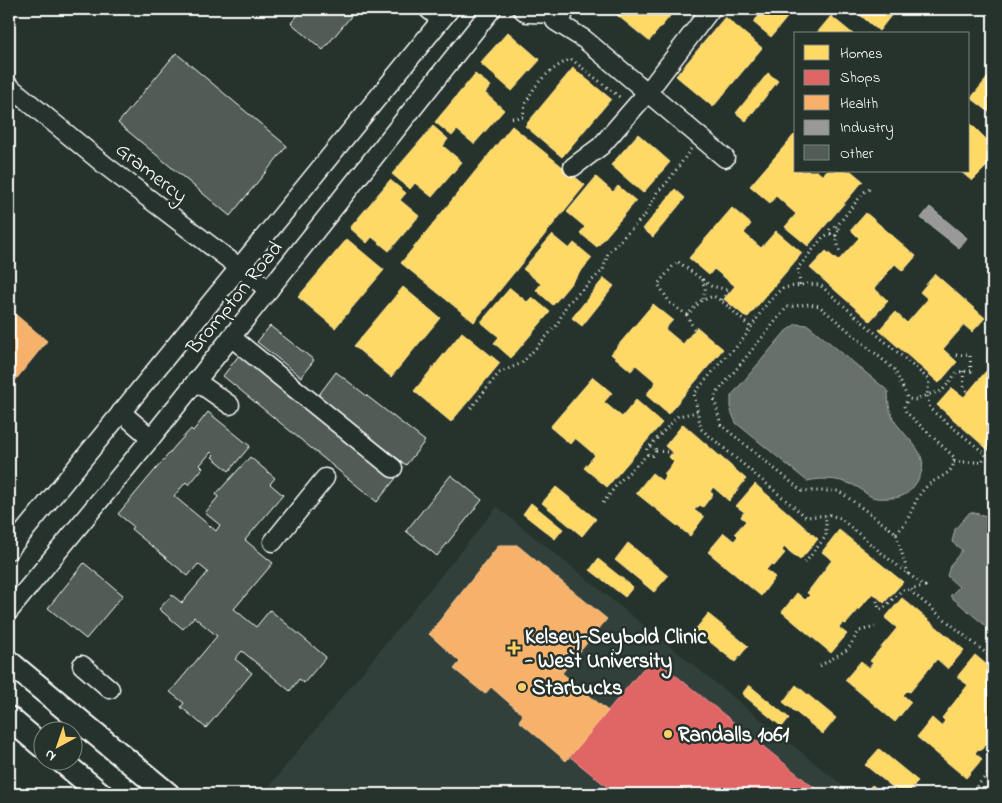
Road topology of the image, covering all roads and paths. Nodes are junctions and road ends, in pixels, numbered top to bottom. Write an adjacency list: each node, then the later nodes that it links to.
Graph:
1 (492, 9): 20 (street, Brompton Road)
2 (522, 9): 6 (street)
3 (711, 9): 6 (street)
4 (440, 12): 17 (street, Brompton Road)
5 (9, 86): 17 (street, Gramercy)
6 (647, 93): 7 (street); 9 (street)
7 (634, 108): 8 (path); 11 (street)
8 (512, 118)
9 (701, 138): 10 (street); 34 (path)
10 (726, 158)
11 (573, 167)
12 (873, 187): 13 (path)
13 (836, 227): 14 (path); 15 (path)
14 (831, 233): 15 (path); 19 (path)
15 (836, 235): 16 (path)
16 (840, 254)
17 (239, 269): 20 (street, Gramercy); 35 (street, Brompton Road)
18 (702, 279): 21 (path); 22 (path); 23 (path)
19 (800, 285): 24 (path); 31 (path)
20 (269, 290): 26 (street, Brompton Road)
21 (703, 300): 22 (path); 23 (path)
22 (722, 300): 24 (path)
23 (688, 315): 25 (path)
24 (752, 328): 36 (path)
25 (694, 329)
26 (231, 337): 29 (street, Brompton Road); 45 (street)
27 (956, 355): 28 (path)
28 (963, 372): 30 (path); 31 (path)
29 (196, 381): 33 (street); 37 (street, Brompton Road)
30 (967, 390)
31 (927, 394): 32 (path); 42 (path)
32 (908, 399): 44 (path); 49 (path)
33 (230, 405)
34 (470, 408)
35 (121, 412): 37 (street); 51 (street, Brompton Road)
36 (697, 412): 38 (path); 48 (path)
37 (151, 438): 56 (street, Brompton Road)
38 (650, 446): 39 (path); 41 (path)
39 (656, 451): 40 (path); 41 (path)
40 (668, 452)
41 (648, 454): 47 (path)
42 (986, 455): 43 (path); 44 (path)
43 (993, 460)
44 (954, 462): 49 (path)
45 (393, 468)
46 (325, 478): 50 (street)
47 (603, 503)
48 (826, 516): 52 (path); 53 (path)
49 (896, 533): 53 (path)
50 (273, 542)
51 (9, 550)
52 (805, 563)
53 (908, 574): 54 (path)
54 (911, 589): 55 (path); 58 (path)
55 (877, 601)
56 (9, 611)
57 (875, 627): 61 (path)
58 (993, 659)
59 (9, 662): 68 (main road)
60 (82, 665): 62 (street)
61 (820, 666)
62 (110, 689)
63 (9, 718): 64 (main road)
64 (32, 738)
65 (993, 768): 69 (path)
66 (72, 770): 67 (main road)
67 (102, 794)
68 (168, 794)
69 (970, 794)

